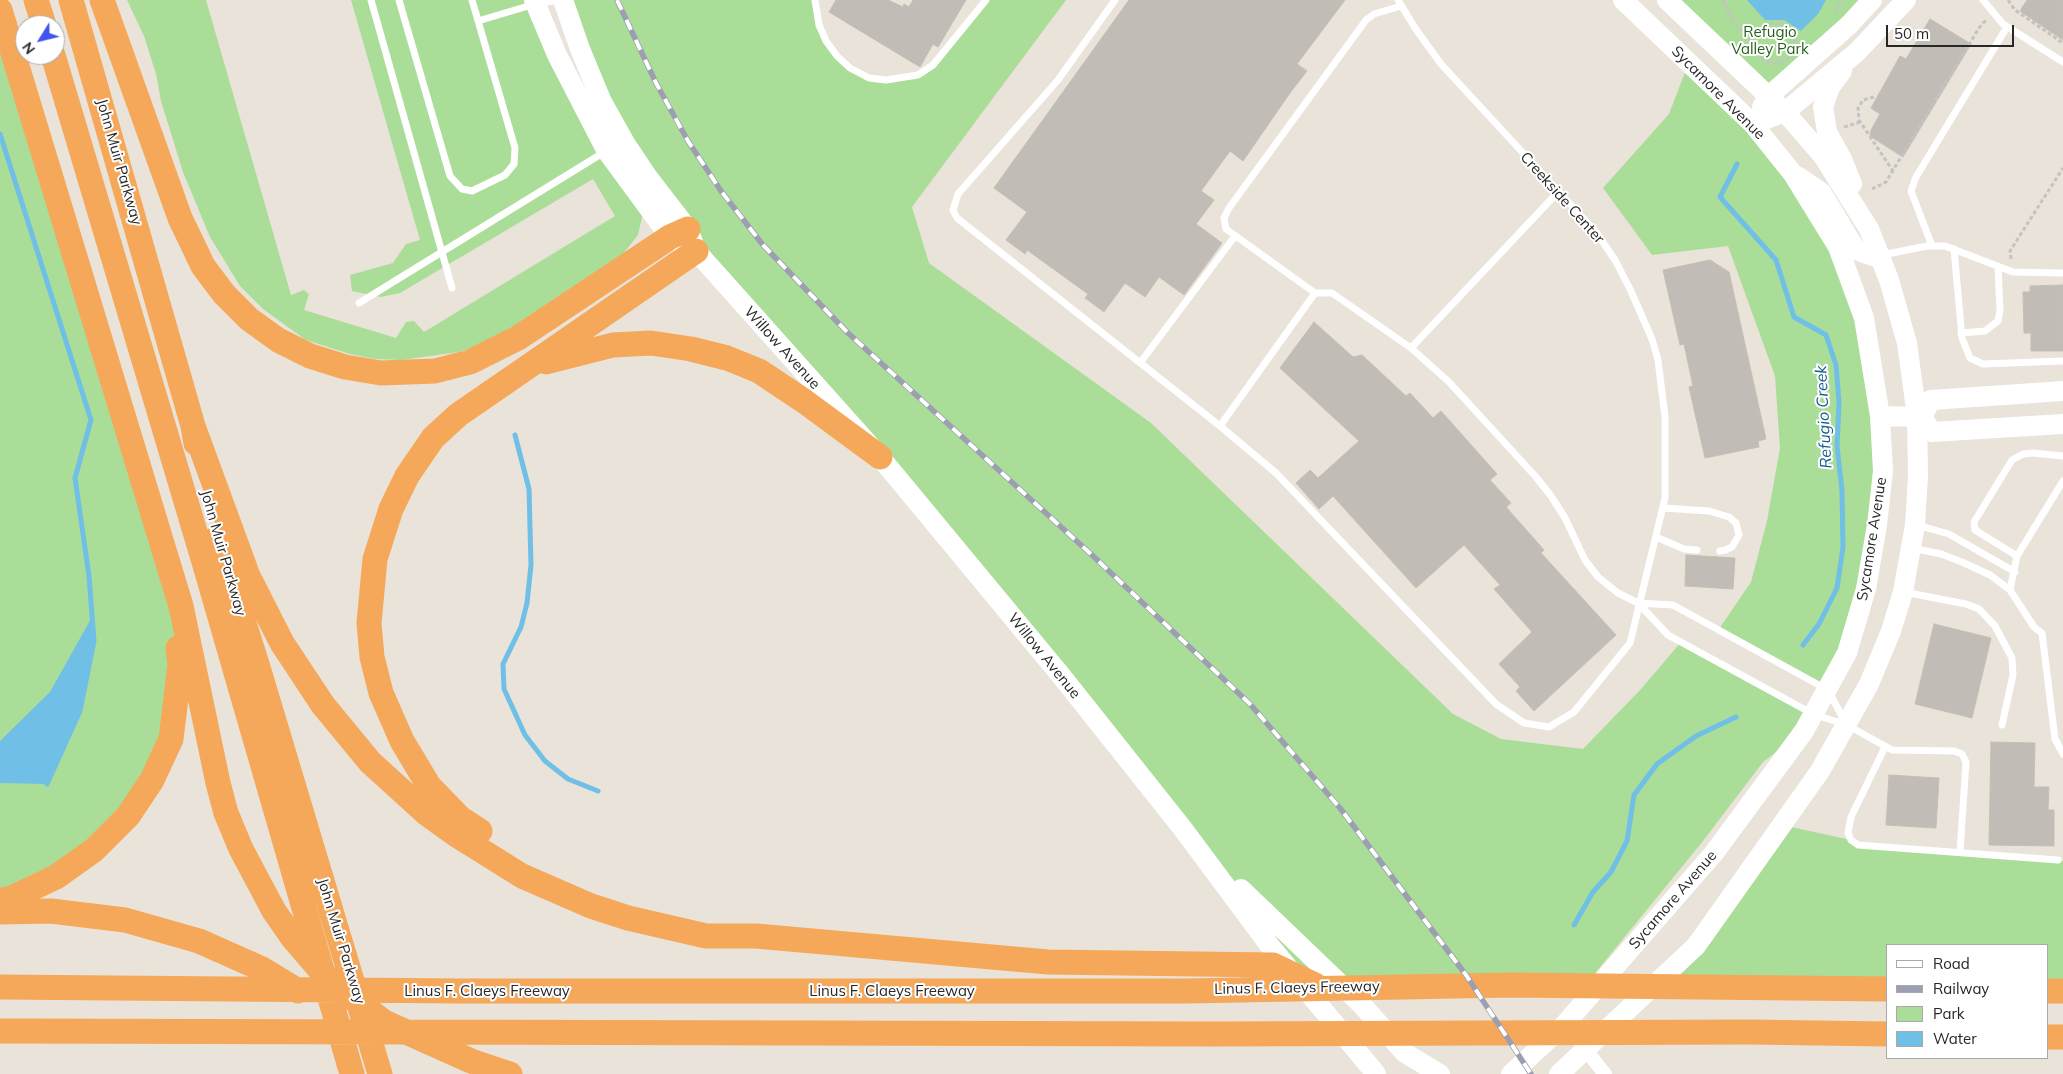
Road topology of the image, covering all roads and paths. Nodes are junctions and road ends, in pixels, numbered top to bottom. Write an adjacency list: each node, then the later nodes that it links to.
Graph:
1 (36, 0): 23 (highway)
2 (71, 0): 65 (highway, John Muir Parkway)
3 (102, 0): 45 (highway)
4 (371, 0): 48 (lane)
5 (399, 0): 24 (lane)
6 (472, 0): 24 (lane)
7 (559, 0): 19 (lane)
8 (563, 0): 37 (street, Willow Avenue)
9 (815, 0): 10 (lane)
10 (986, 0)
11 (1115, 0): 59 (lane, Creekside Center)
12 (1623, 0): 35 (street, Sycamore Avenue)
13 (1667, 0): 31 (street, Sycamore Avenue)
14 (1723, 0): 27 (path)
15 (1872, 0): 31 (street)
16 (1906, 0): 28 (street)
17 (2008, 0): 26 (path)
18 (1986, 1): 22 (lane)
19 (535, 2): 24 (lane); 37 (street, Willow Avenue)
20 (1400, 3): 42 (lane, Creekside Center); 44 (lane)
21 (0, 10): 76 (highway)
22 (1993, 12): 25 (lane); 39 (path)
23 (41, 15)
24 (478, 21)
25 (2008, 27): 29 (lane); 46 (lane)
26 (2063, 43)
27 (1755, 45): 27 (path)
28 (1857, 52): 33 (street); 43 (street)
29 (2063, 62)
30 (56, 65): 105 (highway, John Muir Parkway)
31 (1769, 96): 33 (street, Sycamore Avenue); 35 (street)
32 (1874, 97): 34 (path)
33 (1785, 112): 35 (street); 43 (street, Sycamore Avenue)
34 (1860, 122): 36 (path); 39 (path)
35 (1753, 124): 40 (street, Sycamore Avenue)
36 (1842, 128)
37 (615, 147): 45 (street, Willow Avenue); 48 (lane)
38 (2063, 168): 51 (path)
39 (1893, 171): 41 (path)
40 (1792, 174): 49 (street); 62 (street, Sycamore Avenue)
41 (1872, 189)
42 (1559, 191): 57 (lane); 70 (lane, Creekside Center)
43 (1869, 229): 49 (street, Sycamore Avenue)
44 (1235, 236): 54 (lane); 59 (lane)
45 (685, 239): 60 (highway); 68 (street, Willow Avenue)
46 (1932, 246): 47 (lane); 49 (lane)
47 (1954, 249): 50 (lane); 56 (lane)
48 (442, 252): 53 (lane); 55 (lane)
49 (1880, 256): 63 (street, Sycamore Avenue)
50 (1998, 267): 51 (lane); 56 (lane)
51 (2008, 270): 52 (lane)
52 (2063, 274)
53 (452, 288)
54 (1315, 293): 57 (lane); 66 (lane)
55 (359, 303)
56 (1962, 333): 58 (lane)
57 (1411, 348): 81 (lane)
58 (2063, 362)
59 (1140, 363): 66 (lane, Creekside Center)
60 (526, 368): 68 (highway); 93 (highway)
61 (2063, 391): 63 (street)
62 (1880, 416): 63 (street); 82 (street, Sycamore Avenue)
63 (1919, 417): 64 (street); 71 (street, Sycamore Avenue)
64 (2063, 424)
65 (193, 426): 93 (highway); 106 (highway, John Muir Parkway)
66 (1220, 426): 81 (lane, Creekside Center)
67 (2063, 456): 77 (lane)
68 (880, 457): 88 (street, Willow Avenue)
69 (2063, 481): 77 (lane)
70 (1663, 508): 72 (lane, Creekside Center); 75 (lane)
71 (1915, 525): 73 (street, Sycamore Avenue); 78 (lane)
72 (1656, 537): 74 (lane); 81 (lane, Creekside Center)
73 (1911, 548): 79 (lane); 80 (street, Sycamore Avenue)
74 (1697, 550)
75 (1720, 551)
76 (165, 552): 91 (highway); 108 (highway)
77 (2017, 556): 78 (lane)
78 (2015, 572): 79 (lane)
79 (2010, 590): 87 (lane)
80 (1903, 592): 84 (street, Sycamore Avenue); 85 (lane)
81 (1638, 603): 82 (lane); 83 (lane)
82 (1828, 690): 83 (street, Sycamore Avenue); 84 (lane)
83 (1813, 714): 84 (lane); 99 (street, Sycamore Avenue)
84 (1847, 724): 86 (lane); 104 (street, Sycamore Avenue)
85 (2002, 725)
86 (1885, 748): 89 (lane); 89 (lane)
87 (2063, 754)
88 (1183, 829): 109 (street, Willow Avenue); 110 (street)
89 (1960, 852): 90 (lane)
90 (2058, 860)
91 (0, 901)
92 (0, 912): 107 (highway)
93 (756, 936): 94 (highway)
94 (1319, 987): 95 (highway, Linus F. Claeys Freeway); 96 (highway, Linus F. Claeys Freeway)
95 (0, 988)
96 (1886, 989)
97 (2048, 991): 98 (highway)
98 (2063, 991)
99 (1565, 1024): 104 (street); 111 (street, Sycamore Avenue)
100 (0, 1031): 101 (highway)
101 (1886, 1034)
102 (2048, 1037): 103 (highway)
103 (2063, 1037)
104 (1585, 1050): 112 (street, Sycamore Avenue); 113 (street)
105 (352, 1074)
106 (380, 1074)
107 (390, 1074)
108 (510, 1074)
109 (1376, 1074)
110 (1440, 1074)
111 (1511, 1074)
112 (1559, 1074)
113 (1606, 1074)

